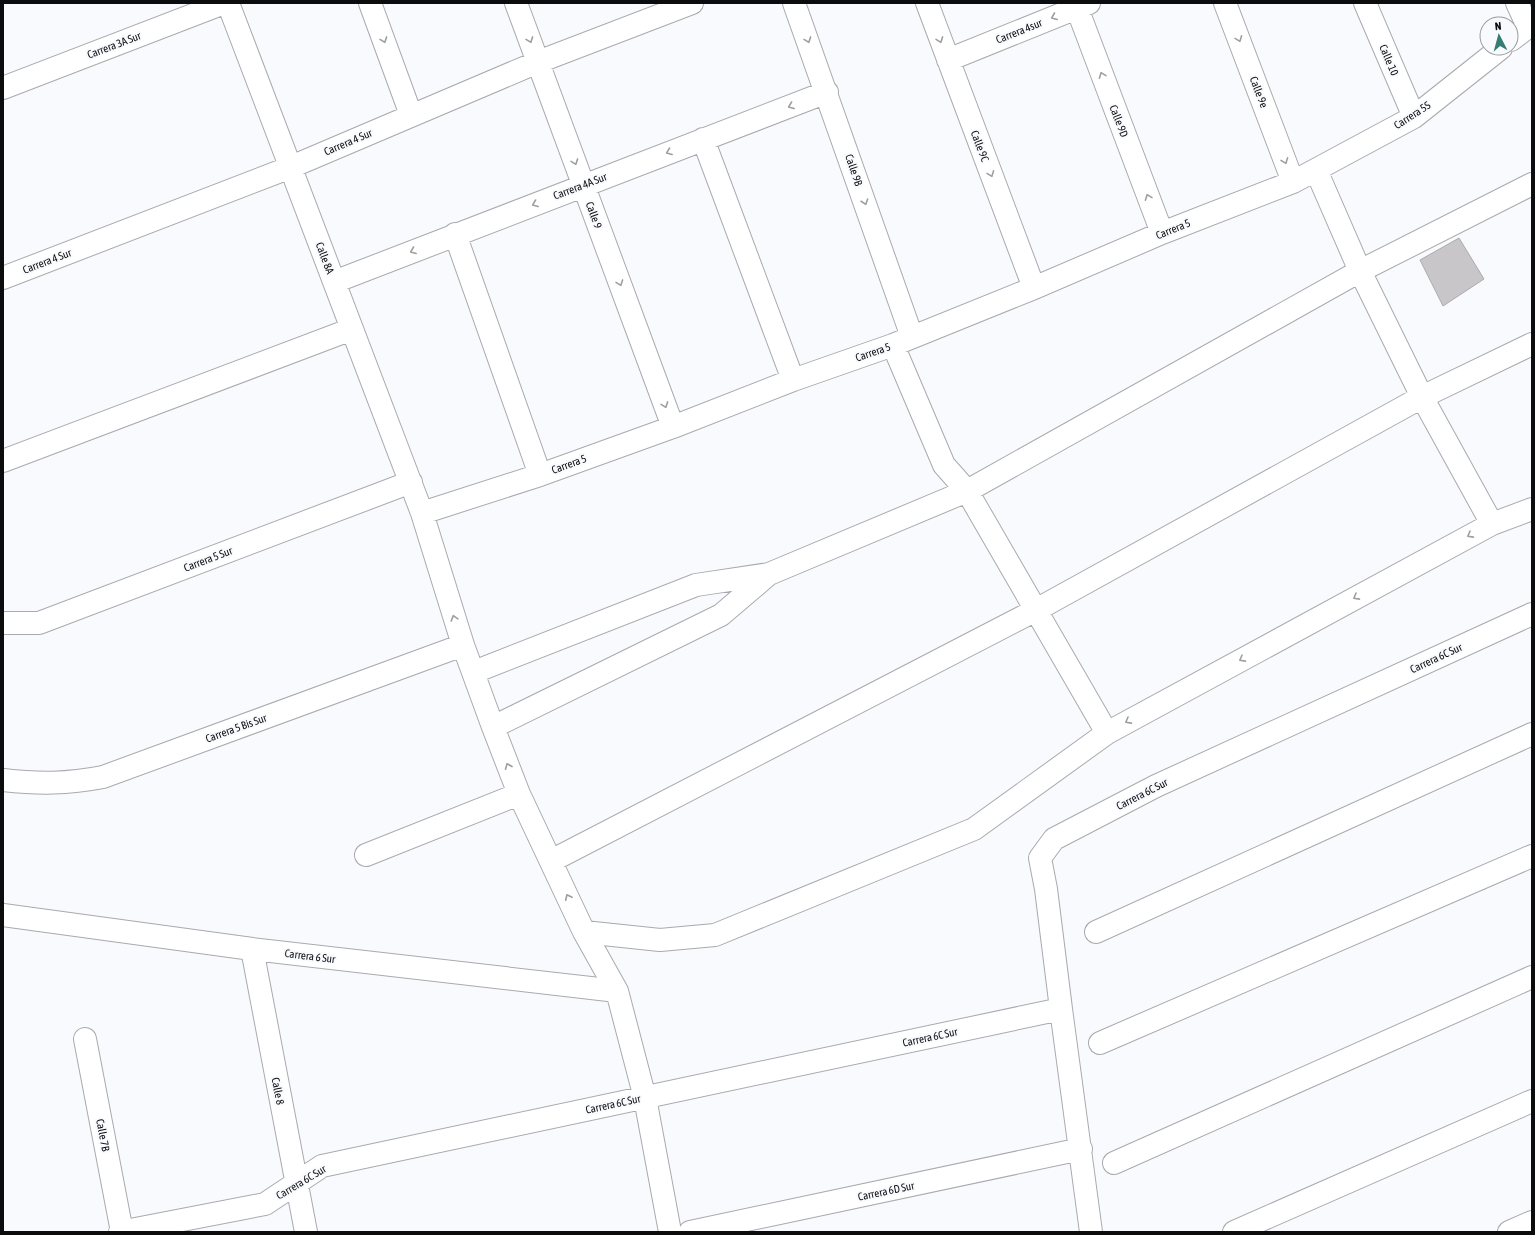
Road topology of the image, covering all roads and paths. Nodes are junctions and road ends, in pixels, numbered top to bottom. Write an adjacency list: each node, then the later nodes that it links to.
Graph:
1 (224, 3): 17 (street, Carrera 3A Sur)
2 (228, 3): 22 (street, Calle 8A)
3 (370, 3): 19 (street, one-way to 19)
4 (516, 3): 16 (street, Calle 9, one-way to 16)
5 (692, 3): 12 (street, Carrera 4 Sur)
6 (794, 3): 18 (street, Calle 9B, one-way to 18)
7 (927, 3): 15 (street, Calle 9C, one-way to 15)
8 (1225, 3): 24 (street, Calle 9e, one-way to 24)
9 (1365, 3): 20 (street, Calle 10)
10 (1517, 3): 13 (street)
11 (1084, 6): 15 (street, Carrera 4sur, one-way to 15); 27 (street, Calle 9D, one-way to 11)
12 (659, 9): 16 (street, Carrera 4 Sur)
13 (1524, 30)
14 (1491, 56): 20 (street, Carrera 5S)
15 (948, 60): 32 (street, Calle 9C, one-way to 32)
16 (538, 62): 19 (street, Carrera 4 Sur); 26 (street, Calle 9, one-way to 26)
17 (3, 88)
18 (827, 92): 21 (street, Carrera 4A Sur, one-way to 21); 34 (street, Calle 9B, one-way to 34)
19 (411, 115): 22 (street, Carrera 4 Sur)
20 (1414, 117): 23 (street, Carrera 5S)
21 (703, 139): 26 (street, Carrera 4A Sur, one-way to 26); 36 (street)
22 (290, 167): 30 (street, Carrera 4 Sur); 31 (street, Calle 8A)
23 (1316, 170): 24 (street, Carrera 5); 29 (street)
24 (1293, 182): 27 (street, Carrera 5)
25 (1532, 184): 29 (street)
26 (583, 185): 28 (street, Carrera 4A Sur, one-way to 28); 38 (street, Calle 9, one-way to 38)
27 (1162, 233): 32 (street, Carrera 5)
28 (455, 234): 31 (street, Carrera 4A Sur, one-way to 31); 40 (street)
29 (1360, 271): 37 (street); 42 (street)
30 (3, 278)
31 (334, 282): 33 (street, Calle 8A)
32 (1034, 288): 34 (street, Carrera 5)
33 (352, 329): 39 (street); 41 (street, Calle 8A)
34 (903, 341): 36 (street, Carrera 5); 42 (street, Calle 9B)
35 (1532, 344): 37 (street)
36 (793, 380): 38 (street, Carrera 5)
37 (1422, 397): 45 (street); 47 (street)
38 (673, 427): 40 (street, Carrera 5)
39 (3, 461)
40 (540, 475): 44 (street, Carrera 5)
41 (411, 482): 44 (street, Calle 8A); 49 (street, Carrera 5 Sur)
42 (967, 492): 46 (street); 47 (street, Calle 9B)
43 (1532, 509): 45 (street)
44 (422, 513): 50 (street, Calle 8A, one-way to 44)
45 (1492, 524): 53 (street, one-way to 53)
46 (769, 574): 51 (street); 52 (street)
47 (1036, 610): 53 (street, Calle 9B); 59 (street)
48 (1532, 614): 66 (street, Carrera 6C Sur)
49 (3, 623)
50 (463, 645): 51 (street, Calle 8A); 55 (street, Carrera 5 Bis Sur)
51 (474, 672): 52 (street, Calle 8A)
52 (493, 727): 56 (street, Calle 8A, one-way to 52)
53 (1107, 733): 61 (street)
54 (1532, 734): 62 (street)
55 (3, 780)
56 (519, 794): 57 (street); 59 (street, Calle 8A)
57 (366, 855)
58 (1532, 856): 68 (street)
59 (551, 861): 61 (street, Calle 8A, one-way to 59)
60 (3, 915): 63 (street, Carrera 6 Sur)
61 (584, 932): 65 (street, Calle 8A)
62 (1096, 932)
63 (252, 949): 65 (street, Carrera 6 Sur); 73 (street, Calle 8)
64 (1532, 977): 72 (street)
65 (617, 991): 69 (street, Calle 8A)
66 (1061, 1009): 69 (street, Carrera 6C Sur); 71 (street)
67 (85, 1039): 75 (street, Calle 7B)
68 (1100, 1043)
69 (645, 1098): 73 (street, Carrera 6C Sur); 77 (street, Calle 8A)
70 (1532, 1101): 80 (street)
71 (1081, 1149): 78 (street, Carrera 6D Sur); 79 (street)
72 (1114, 1163)
73 (295, 1184): 75 (street, Carrera 6C Sur); 76 (street, Calle 8)
74 (1532, 1222): 81 (street)
75 (121, 1232)
76 (306, 1232)
77 (670, 1232)
78 (690, 1232)
79 (1091, 1232)
80 (1234, 1232)
81 (1509, 1232)

